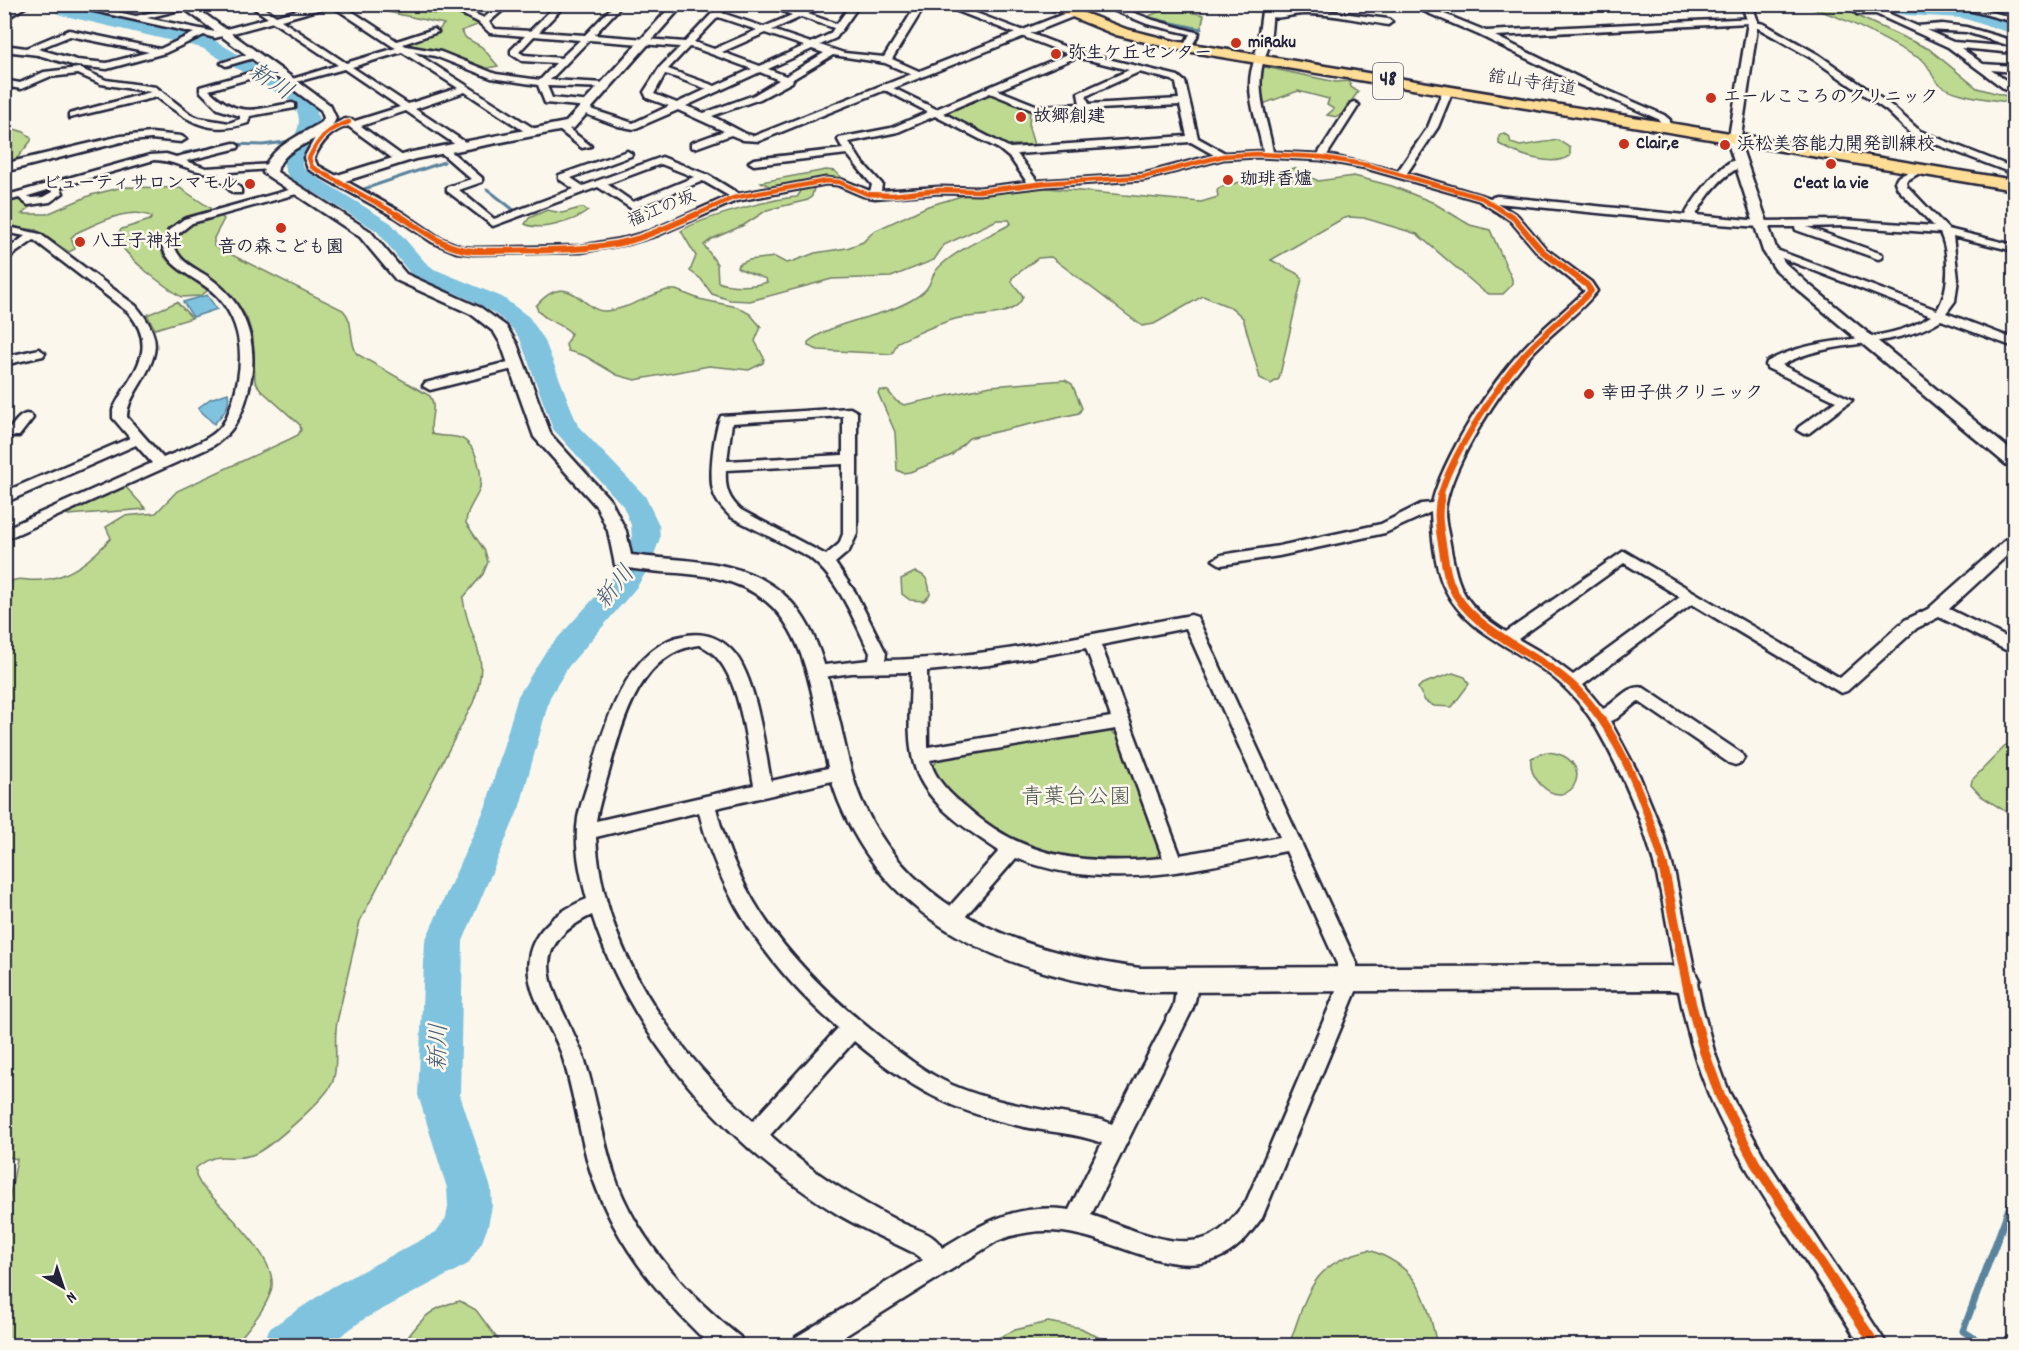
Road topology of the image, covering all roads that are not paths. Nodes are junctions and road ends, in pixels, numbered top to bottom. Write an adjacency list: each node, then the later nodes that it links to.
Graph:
1 (26, 4): 33 (street)
2 (66, 4): 34 (street)
3 (252, 4): 35 (street)
4 (333, 4): 35 (street); 55 (street)
5 (445, 4): 37 (street)
6 (506, 4): 37 (street)
7 (562, 4): 46 (street)
8 (613, 4): 23 (street)
9 (636, 4): 24 (street)
10 (726, 4): 31 (street)
11 (768, 4): 32 (street)
12 (824, 4): 32 (street)
13 (842, 4): 25 (street)
14 (922, 4): 66 (street)
15 (944, 4): 47 (street)
16 (1102, 4): 56 (street)
17 (1411, 4): 48 (street)
18 (1746, 4): 39 (street)
19 (1950, 4): 30 (street)
20 (1979, 4): 30 (street)
21 (2008, 4): 26 (street)
22 (184, 5): 34 (street); 45 (street)
23 (620, 5): 49 (street)
24 (674, 5): 50 (street)
25 (855, 6): 40 (street)
26 (2014, 6)
27 (1057, 7): 47 (street); 56 (main road, 舘山寺街道 / 48)
28 (1268, 9): 38 (street); 65 (street)
29 (1857, 11): 42 (street)
30 (1971, 11): 36 (street)
31 (716, 14): 41 (street); 51 (street)
32 (799, 15): 40 (street); 41 (street)
33 (4, 18)
34 (135, 20): 44 (street)
35 (275, 20): 45 (street); 69 (street)
36 (2014, 20)
37 (483, 21): 46 (street)
38 (1388, 22)
39 (1753, 22): 48 (street); 108 (street); 131 (street)
40 (839, 27): 53 (street)
41 (765, 29): 53 (street); 61 (street)
42 (1915, 29): 52 (street); 54 (street)
43 (434, 32): 55 (street)
44 (199, 34): 45 (street); 60 (street)
45 (224, 34): 64 (street)
46 (531, 34): 49 (street); 67 (street)
47 (1020, 34): 63 (street); 76 (street)
48 (1484, 34): 103 (street)
49 (587, 37): 50 (street); 67 (street)
50 (646, 41): 51 (street); 81 (street)
51 (688, 44): 61 (street); 75 (street)
52 (2014, 44)
53 (812, 45): 62 (street); 71 (street)
54 (1951, 45): 58 (street); 70 (street)
55 (398, 47): 69 (street); 79 (street); 84 (street)
56 (1187, 47): 65 (main road, 舘山寺街道 / 48)
57 (4, 48): 59 (street)
58 (2014, 50)
59 (27, 51): 60 (street); 60 (street)
60 (159, 51)
61 (714, 52): 71 (street)
62 (832, 52): 66 (street); 77 (street)
63 (1076, 54): 72 (street); 86 (street)
64 (250, 57): 68 (street); 74 (street)
65 (1259, 59): 87 (main road, 舘山寺街道 / 48); 118 (street)
66 (887, 60): 76 (street)
67 (564, 61): 79 (street)
68 (226, 63)
69 (345, 66): 78 (street); 95 (street)
70 (1980, 67): 73 (street); 85 (street)
71 (759, 69): 77 (street); 83 (street)
72 (1138, 69): 89 (street); 94 (street)
73 (2014, 69)
74 (270, 71): 78 (street); 97 (street)
75 (662, 71): 83 (street); 92 (street)
76 (918, 74): 82 (street)
77 (789, 80): 100 (street)
78 (291, 82): 99 (street)
79 (543, 82): 81 (street); 93 (street)
80 (4, 83): 88 (street)
81 (605, 86): 93 (street)
82 (885, 87): 96 (street); 105 (street)
83 (715, 88): 92 (street)
84 (466, 89): 95 (street); 106 (street)
85 (2014, 89)
86 (990, 90): 94 (street); 96 (street)
87 (1448, 90): 103 (main road, 舘山寺街道 / 48); 132 (street)
88 (159, 93): 98 (street); 101 (street)
89 (1185, 102): 94 (street); 109 (street)
90 (1354, 105): 121 (street)
91 (292, 106): 97 (street)
92 (676, 106): 93 (street); 100 (street)
93 (586, 107): 104 (street)
94 (1086, 107)
95 (408, 108): 102 (street); 112 (street)
96 (936, 113): 115 (street); 116 (street)
97 (245, 114): 101 (street)
98 (72, 116)
99 (329, 116): 102 (street); 126 (street)
100 (704, 116): 105 (street)
101 (214, 123): 107 (street)
102 (351, 124): 122 (street); 135 (street)
103 (1664, 126): 108 (main road, 舘山寺街道 / 48)
104 (562, 128): 106 (street); 113 (street)
105 (732, 131): 110 (street)
106 (534, 134): 112 (street)
107 (189, 135): 120 (street); 129 (street)
108 (1735, 138): 125 (street); 128 (main road, 舘山寺街道 / 48)
109 (1193, 139): 116 (street); 119 (street)
110 (695, 145)
111 (234, 146): 123 (street)
112 (462, 147): 114 (street)
113 (586, 147)
114 (443, 150): 122 (street); 139 (street)
115 (848, 151): 124 (street); 142 (street)
116 (1008, 151): 137 (street)
117 (627, 154): 139 (street)
118 (1269, 155): 119 (street); 121 (street)
119 (1223, 156): 137 (street)
120 (161, 157): 123 (street); 127 (street)
121 (1321, 157): 132 (street)
122 (400, 159): 135 (street)
123 (172, 161): 130 (street)
124 (754, 162)
125 (1741, 164): 146 (street); 147 (street)
126 (270, 166): 130 (street); 141 (street)
127 (114, 167): 133 (street); 144 (street)
128 (1916, 168): 138 (main road, 舘山寺街道 / 48); 150 (street)
129 (4, 169)
130 (225, 171): 140 (street)
131 (2014, 171)
132 (1401, 175): 145 (street)
133 (123, 177)
134 (704, 177): 136 (street); 136 (street); 143 (street)
135 (336, 180): 143 (street, 福江の坂)
136 (599, 183): 139 (street)
137 (1034, 184): 142 (street)
138 (2014, 185)
139 (582, 190)
140 (237, 191)
141 (296, 191): 161 (street); 167 (street)
142 (875, 195): 143 (street, 福江の坂)
143 (736, 197)
144 (4, 199)
145 (1489, 202): 146 (street); 170 (street)
146 (1689, 218): 147 (street)
147 (1760, 224): 148 (street); 153 (street)
148 (1797, 225): 150 (street); 154 (street)
149 (4, 229): 151 (street)
150 (1944, 230): 152 (street); 156 (street)
151 (36, 236): 155 (street); 164 (street)
152 (2014, 248)
153 (1770, 251): 156 (street); 157 (street)
154 (1878, 256)
155 (4, 258)
156 (1940, 313): 157 (street); 158 (street)
157 (1866, 340): 163 (street); 166 (street)
158 (2014, 343)
159 (39, 353): 160 (street)
160 (4, 361)
161 (516, 363): 162 (street); 182 (street)
162 (430, 386)
163 (1804, 430)
164 (138, 439): 167 (street); 169 (street)
165 (850, 459): 168 (street); 168 (street); 174 (street)
166 (2014, 462)
167 (160, 465): 171 (street)
168 (721, 466): 174 (street)
169 (4, 498)
170 (1438, 508): 173 (street); 177 (street)
171 (4, 535)
172 (2014, 541): 176 (street)
173 (1221, 560)
174 (825, 562): 181 (street)
175 (1691, 597): 176 (street); 177 (street); 183 (street)
176 (1938, 610): 179 (street)
177 (1506, 639): 183 (street)
178 (1090, 640): 180 (street); 185 (street); 192 (street)
179 (2014, 648)
180 (919, 666): 181 (street); 186 (street)
181 (876, 667): 182 (street)
182 (816, 672): 188 (street)
183 (1572, 684): 184 (street)
184 (1599, 716): 187 (street); 199 (street)
185 (1121, 722): 186 (street); 194 (street)
186 (922, 755): 193 (street)
187 (1735, 758)
188 (841, 772): 189 (street); 196 (street)
189 (764, 790): 190 (street); 191 (street)
190 (706, 803): 191 (street); 200 (street)
191 (586, 831): 195 (street)
192 (1292, 842): 194 (street); 198 (street)
193 (1012, 849): 194 (street); 196 (street)
194 (1174, 863)
195 (599, 903): 201 (street); 205 (street)
196 (950, 920): 197 (street)
197 (1186, 979): 198 (street); 202 (street)
198 (1347, 979): 199 (street); 203 (street)
199 (1686, 980): 207 (street)
200 (852, 1028): 201 (street); 202 (street)
201 (755, 1135): 204 (street)
202 (1116, 1138): 203 (street)
203 (1077, 1223): 204 (street)
204 (937, 1264): 206 (street)
205 (731, 1346)
206 (805, 1346)
207 (1876, 1346)

